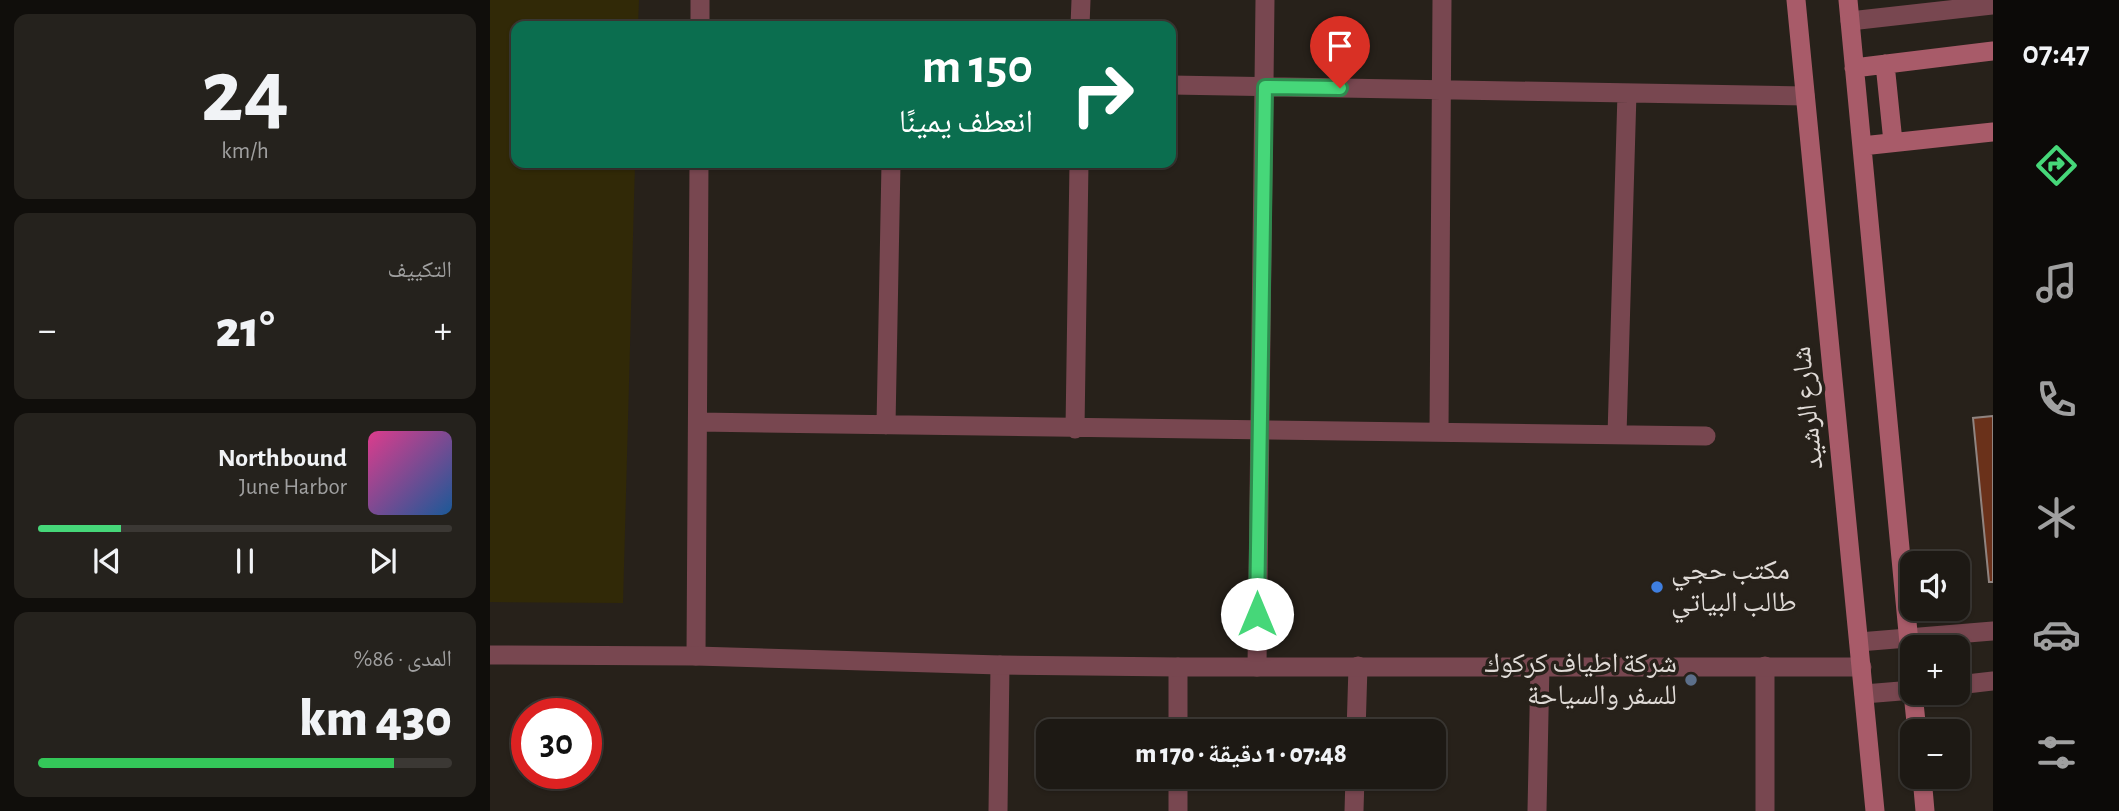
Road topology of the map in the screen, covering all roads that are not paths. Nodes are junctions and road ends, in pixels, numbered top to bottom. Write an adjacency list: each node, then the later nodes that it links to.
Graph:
1 (700, 0): 8 (street)
2 (1081, 0): 9 (street)
3 (1265, 0): 15 (street)
4 (1442, 0): 16 (street)
5 (1796, 0): 18 (main road, شارع الرشيد)
6 (1848, 0): 10 (main road)
7 (1988, 4): 10 (street)
8 (700, 21)
9 (1080, 21)
10 (1850, 21): 13 (main road)
11 (1993, 51): 12 (main road)
12 (1885, 64): 13 (main road); 20 (main road)
13 (1854, 68): 21 (main road)
14 (1176, 85): 15 (street)
15 (1265, 87): 16 (street); 28 (street)
16 (1440, 90): 17 (street); 29 (street)
17 (1627, 93): 18 (street); 30 (street)
18 (1805, 96): 36 (main road, شارع الرشيد)
19 (1993, 132): 20 (main road)
20 (1893, 142): 21 (main road)
21 (1862, 146): 33 (main road)
22 (699, 168): 25 (street)
23 (891, 168): 26 (street)
24 (1079, 168): 27 (street)
25 (698, 422): 26 (street); 38 (street)
26 (886, 425): 27 (street)
27 (1075, 429): 28 (street)
28 (1259, 430): 29 (street); 44 (street)
29 (1439, 432): 30 (street)
30 (1617, 435): 31 (street)
31 (1706, 436)
32 (1993, 631): 34 (street)
33 (1909, 635)
34 (1945, 635)
35 (1900, 639): 36 (street)
36 (1859, 642): 45 (main road, شارع الرشيد)
37 (490, 655): 38 (street)
38 (696, 656): 39 (street)
39 (1000, 665): 43 (street); 55 (street)
40 (1539, 665): 41 (street); 42 (street); 58 (street)
41 (1358, 666): 44 (street); 51 (street)
42 (1765, 666): 45 (street); 59 (street)
43 (1178, 667): 44 (street); 50 (street)
44 (1257, 667)
45 (1862, 667): 49 (main road, شارع الرشيد)
46 (1993, 681): 47 (street)
47 (1970, 684)
48 (1900, 690): 49 (street)
49 (1864, 694): 60 (main road, شارع الرشيد)
50 (1178, 719)
51 (1356, 719)
52 (1178, 789): 56 (street)
53 (1355, 789): 57 (street)
54 (1923, 789): 61 (main road)
55 (998, 811)
56 (1178, 811)
57 (1354, 811)
58 (1538, 811)
59 (1765, 811)
60 (1875, 811)
61 (1925, 811)

